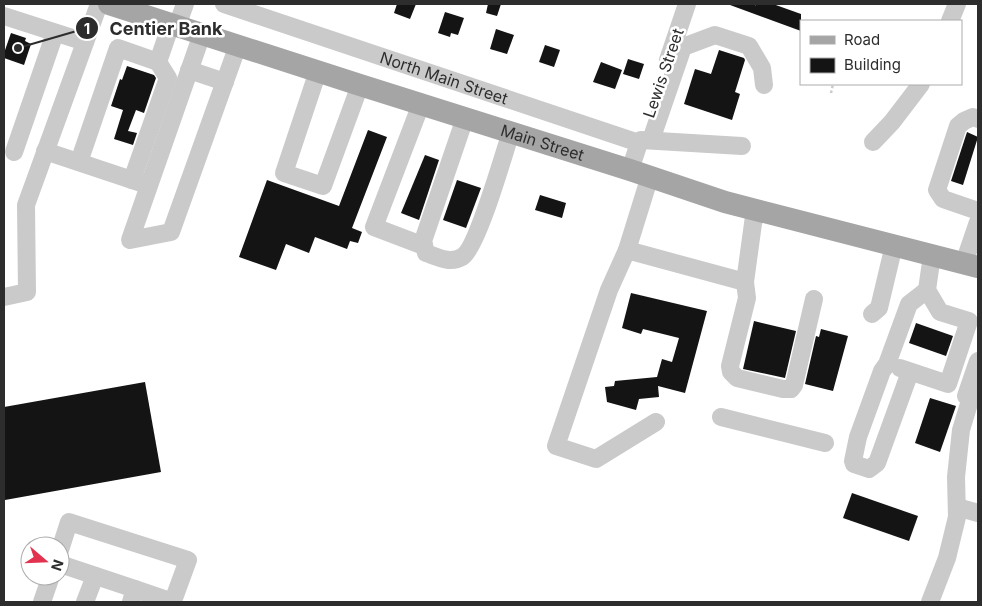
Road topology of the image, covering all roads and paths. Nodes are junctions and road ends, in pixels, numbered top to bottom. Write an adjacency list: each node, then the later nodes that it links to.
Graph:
1 (99, 4): 12 (street)
2 (110, 4): 9 (main road, Main Street)
3 (185, 4): 9 (street)
4 (224, 4): 27 (street, North Main Street)
5 (687, 4): 27 (street, Lewis Street)
6 (957, 4): 8 (street)
7 (4, 16): 10 (street)
8 (950, 20)
9 (174, 25): 11 (main road, Main Street); 14 (street)
10 (55, 33): 12 (street); 30 (street)
11 (202, 34): 13 (main road, Main Street); 15 (street)
12 (85, 42): 31 (street)
13 (238, 46): 16 (main road, Main Street); 17 (street)
14 (158, 62): 32 (street); 34 (street)
15 (189, 70): 17 (street); 34 (street)
16 (318, 71): 18 (main road, Main Street); 18 (street)
17 (225, 82): 34 (street)
18 (360, 85): 23 (main road, Main Street)
19 (764, 85): 27 (street)
20 (834, 85): 22 (path)
21 (920, 85): 28 (street)
22 (831, 93)
23 (421, 104): 24 (main road, Main Street); 39 (street)
24 (465, 118): 26 (main road, Main Street); 39 (street)
25 (978, 119): 36 (street)
26 (511, 132): 33 (main road, Main Street); 39 (street)
27 (644, 141): 29 (street, North Main Street); 33 (street)
28 (873, 142)
29 (742, 146)
30 (9, 151): 31 (street)
31 (43, 156): 32 (street); 45 (street)
32 (79, 162): 34 (street)
33 (640, 173): 35 (main road, Main Street); 40 (street)
34 (141, 183)
35 (755, 209): 38 (main road, Main Street); 43 (street)
36 (978, 211)
37 (978, 222): 42 (street)
38 (894, 245): 41 (main road, Main Street); 47 (street)
39 (424, 246)
40 (627, 250): 43 (street); 53 (street)
41 (932, 255): 42 (main road, Main Street); 44 (street)
42 (971, 265)
43 (745, 282): 46 (street)
44 (927, 290): 49 (street); 50 (street)
45 (4, 297)
46 (814, 299)
47 (872, 314)
48 (978, 361): 51 (street)
49 (887, 364): 50 (street); 50 (street)
50 (910, 372)
51 (974, 398): 55 (street)
52 (721, 417): 54 (street)
53 (656, 422)
54 (825, 443)
55 (957, 507): 56 (street); 65 (street)
56 (978, 514)
57 (64, 536): 64 (street)
58 (70, 567): 59 (street)
59 (95, 576): 61 (street); 63 (street)
60 (48, 586): 62 (street)
61 (133, 596): 64 (street)
62 (42, 602)
63 (86, 602)
64 (173, 602)
65 (930, 602)

